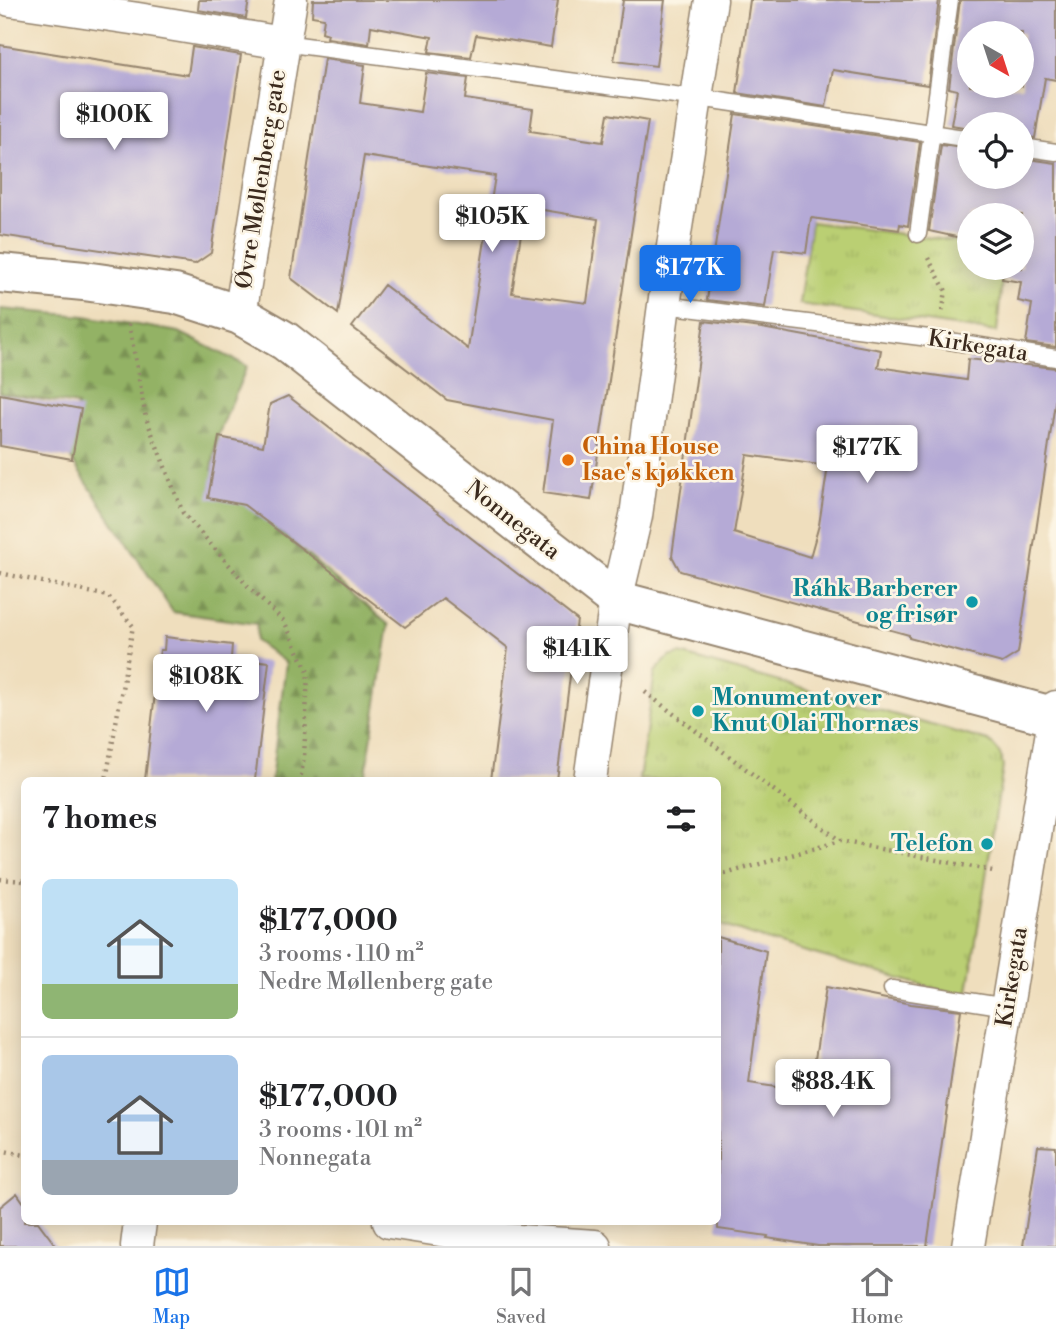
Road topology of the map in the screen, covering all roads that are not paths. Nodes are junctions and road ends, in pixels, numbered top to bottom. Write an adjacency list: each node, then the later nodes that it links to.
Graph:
1 (10, 0): 5 (street, Øvre Møllenberg gate)
2 (291, 0): 6 (street, Øvre Møllenberg gate)
3 (711, 0): 7 (street)
4 (950, 0): 8 (lane)
5 (84, 5): 6 (street, Øvre Møllenberg gate)
6 (283, 43): 7 (lane); 15 (street, Øvre Møllenberg gate)
7 (695, 98): 8 (lane); 14 (street)
8 (932, 133): 9 (lane); 12 (lane)
9 (957, 137)
10 (1034, 149): 11 (lane)
11 (1056, 152)
12 (918, 234)
13 (0, 273): 15 (street, Nonnegata)
14 (664, 305): 16 (lane, Kirkegata); 17 (street)
15 (240, 315): 17 (street, Nonnegata)
16 (1056, 358)
17 (615, 600): 18 (street, Nonnegata); 19 (street)
18 (1055, 714): 21 (street, Kirkegata)
19 (590, 777)
20 (892, 989): 21 (lane)
21 (1007, 1007): 27 (street, Kirkegata)
22 (140, 1225): 25 (street)
23 (408, 1225): 24 (street)
24 (533, 1236): 26 (street)
25 (137, 1246)
26 (595, 1246)
27 (968, 1246)

